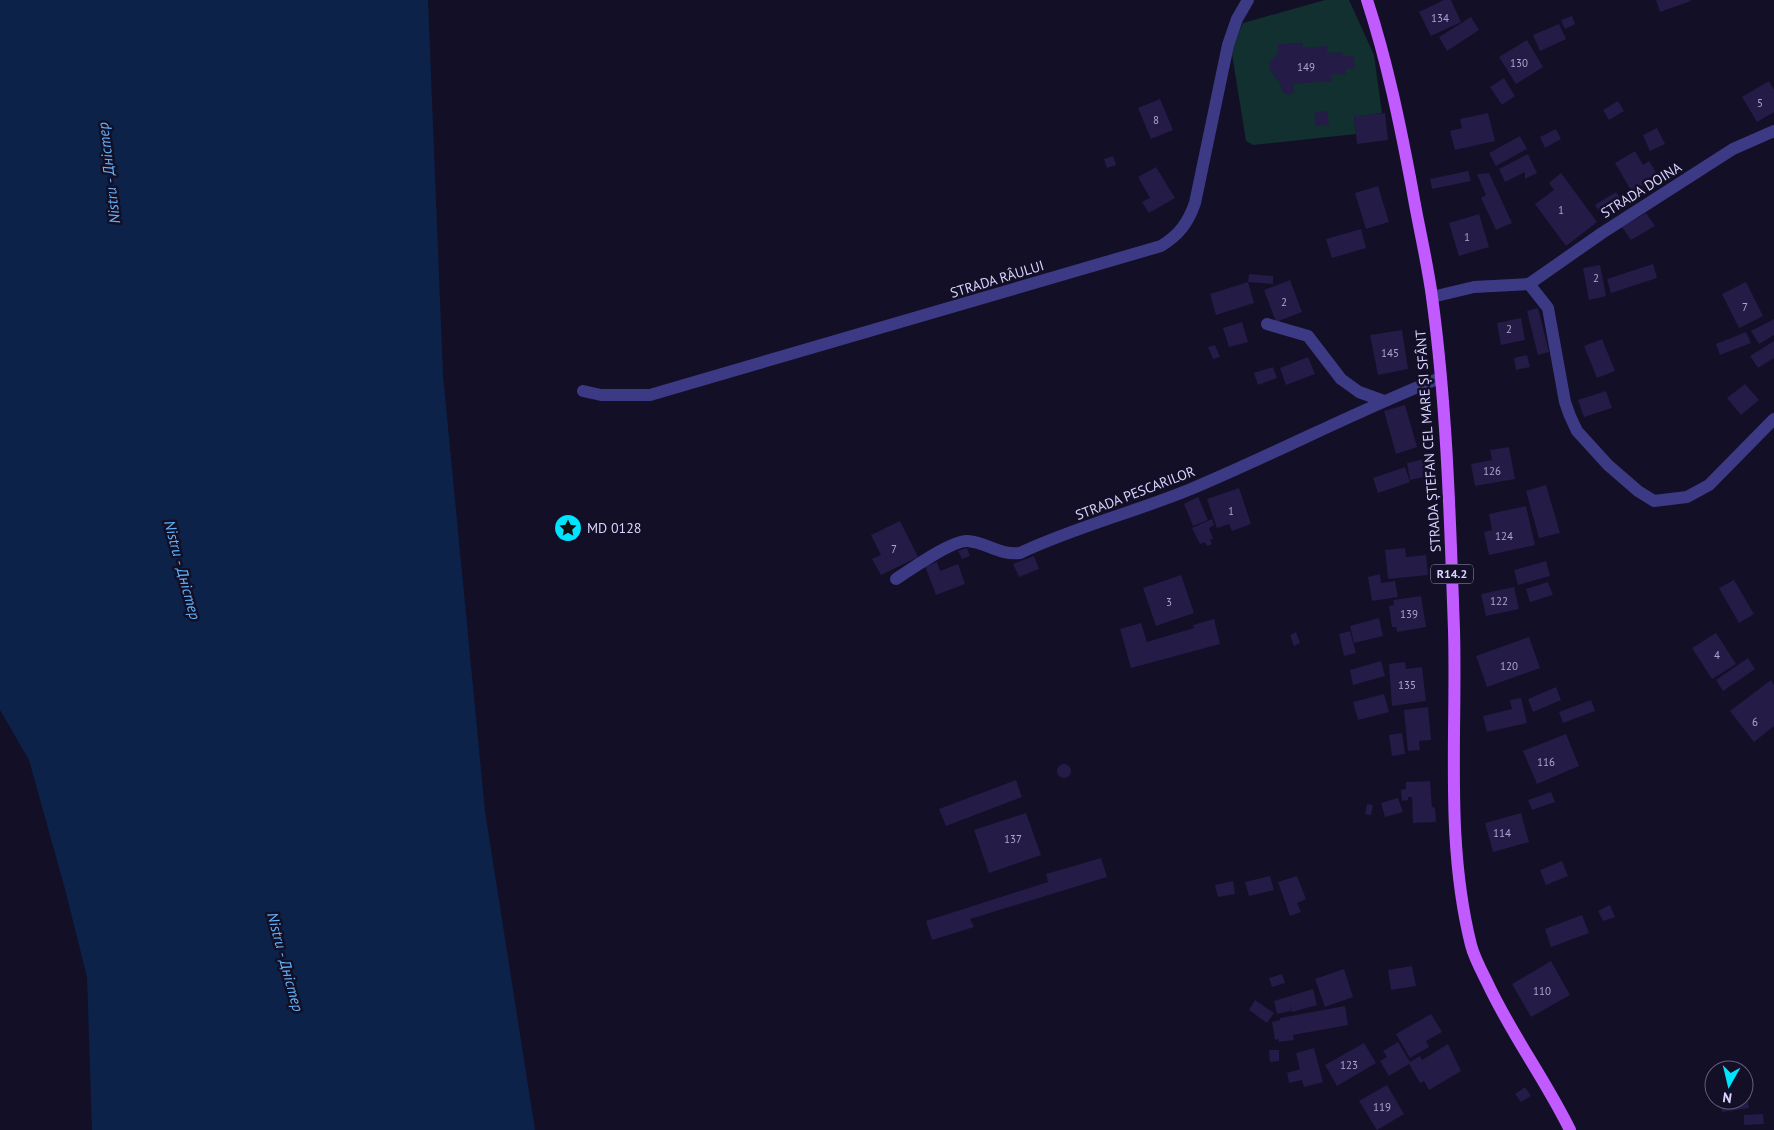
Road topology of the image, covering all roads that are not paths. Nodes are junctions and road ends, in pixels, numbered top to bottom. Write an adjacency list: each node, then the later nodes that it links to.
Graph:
1 (1248, 0): 8 (street, STRADA RÂULUI)
2 (1367, 0): 5 (main road, STRADA ȘTEFAN CEL MARE ȘI SFÂNT / R14.2)
3 (1774, 131): 4 (street, STRADA DOINA)
4 (1529, 284): 5 (street); 10 (street)
5 (1432, 297): 7 (main road, STRADA ȘTEFAN CEL MARE ȘI SFÂNT / R14.2)
6 (1267, 324): 9 (street)
7 (1440, 378): 9 (street, STRADA PESCARILOR); 12 (main road, STRADA ȘTEFAN CEL MARE ȘI SFÂNT / R14.2)
8 (583, 391)
9 (1384, 401): 11 (street, STRADA PESCARILOR)
10 (1774, 419)
11 (896, 579)
12 (1570, 1130)

